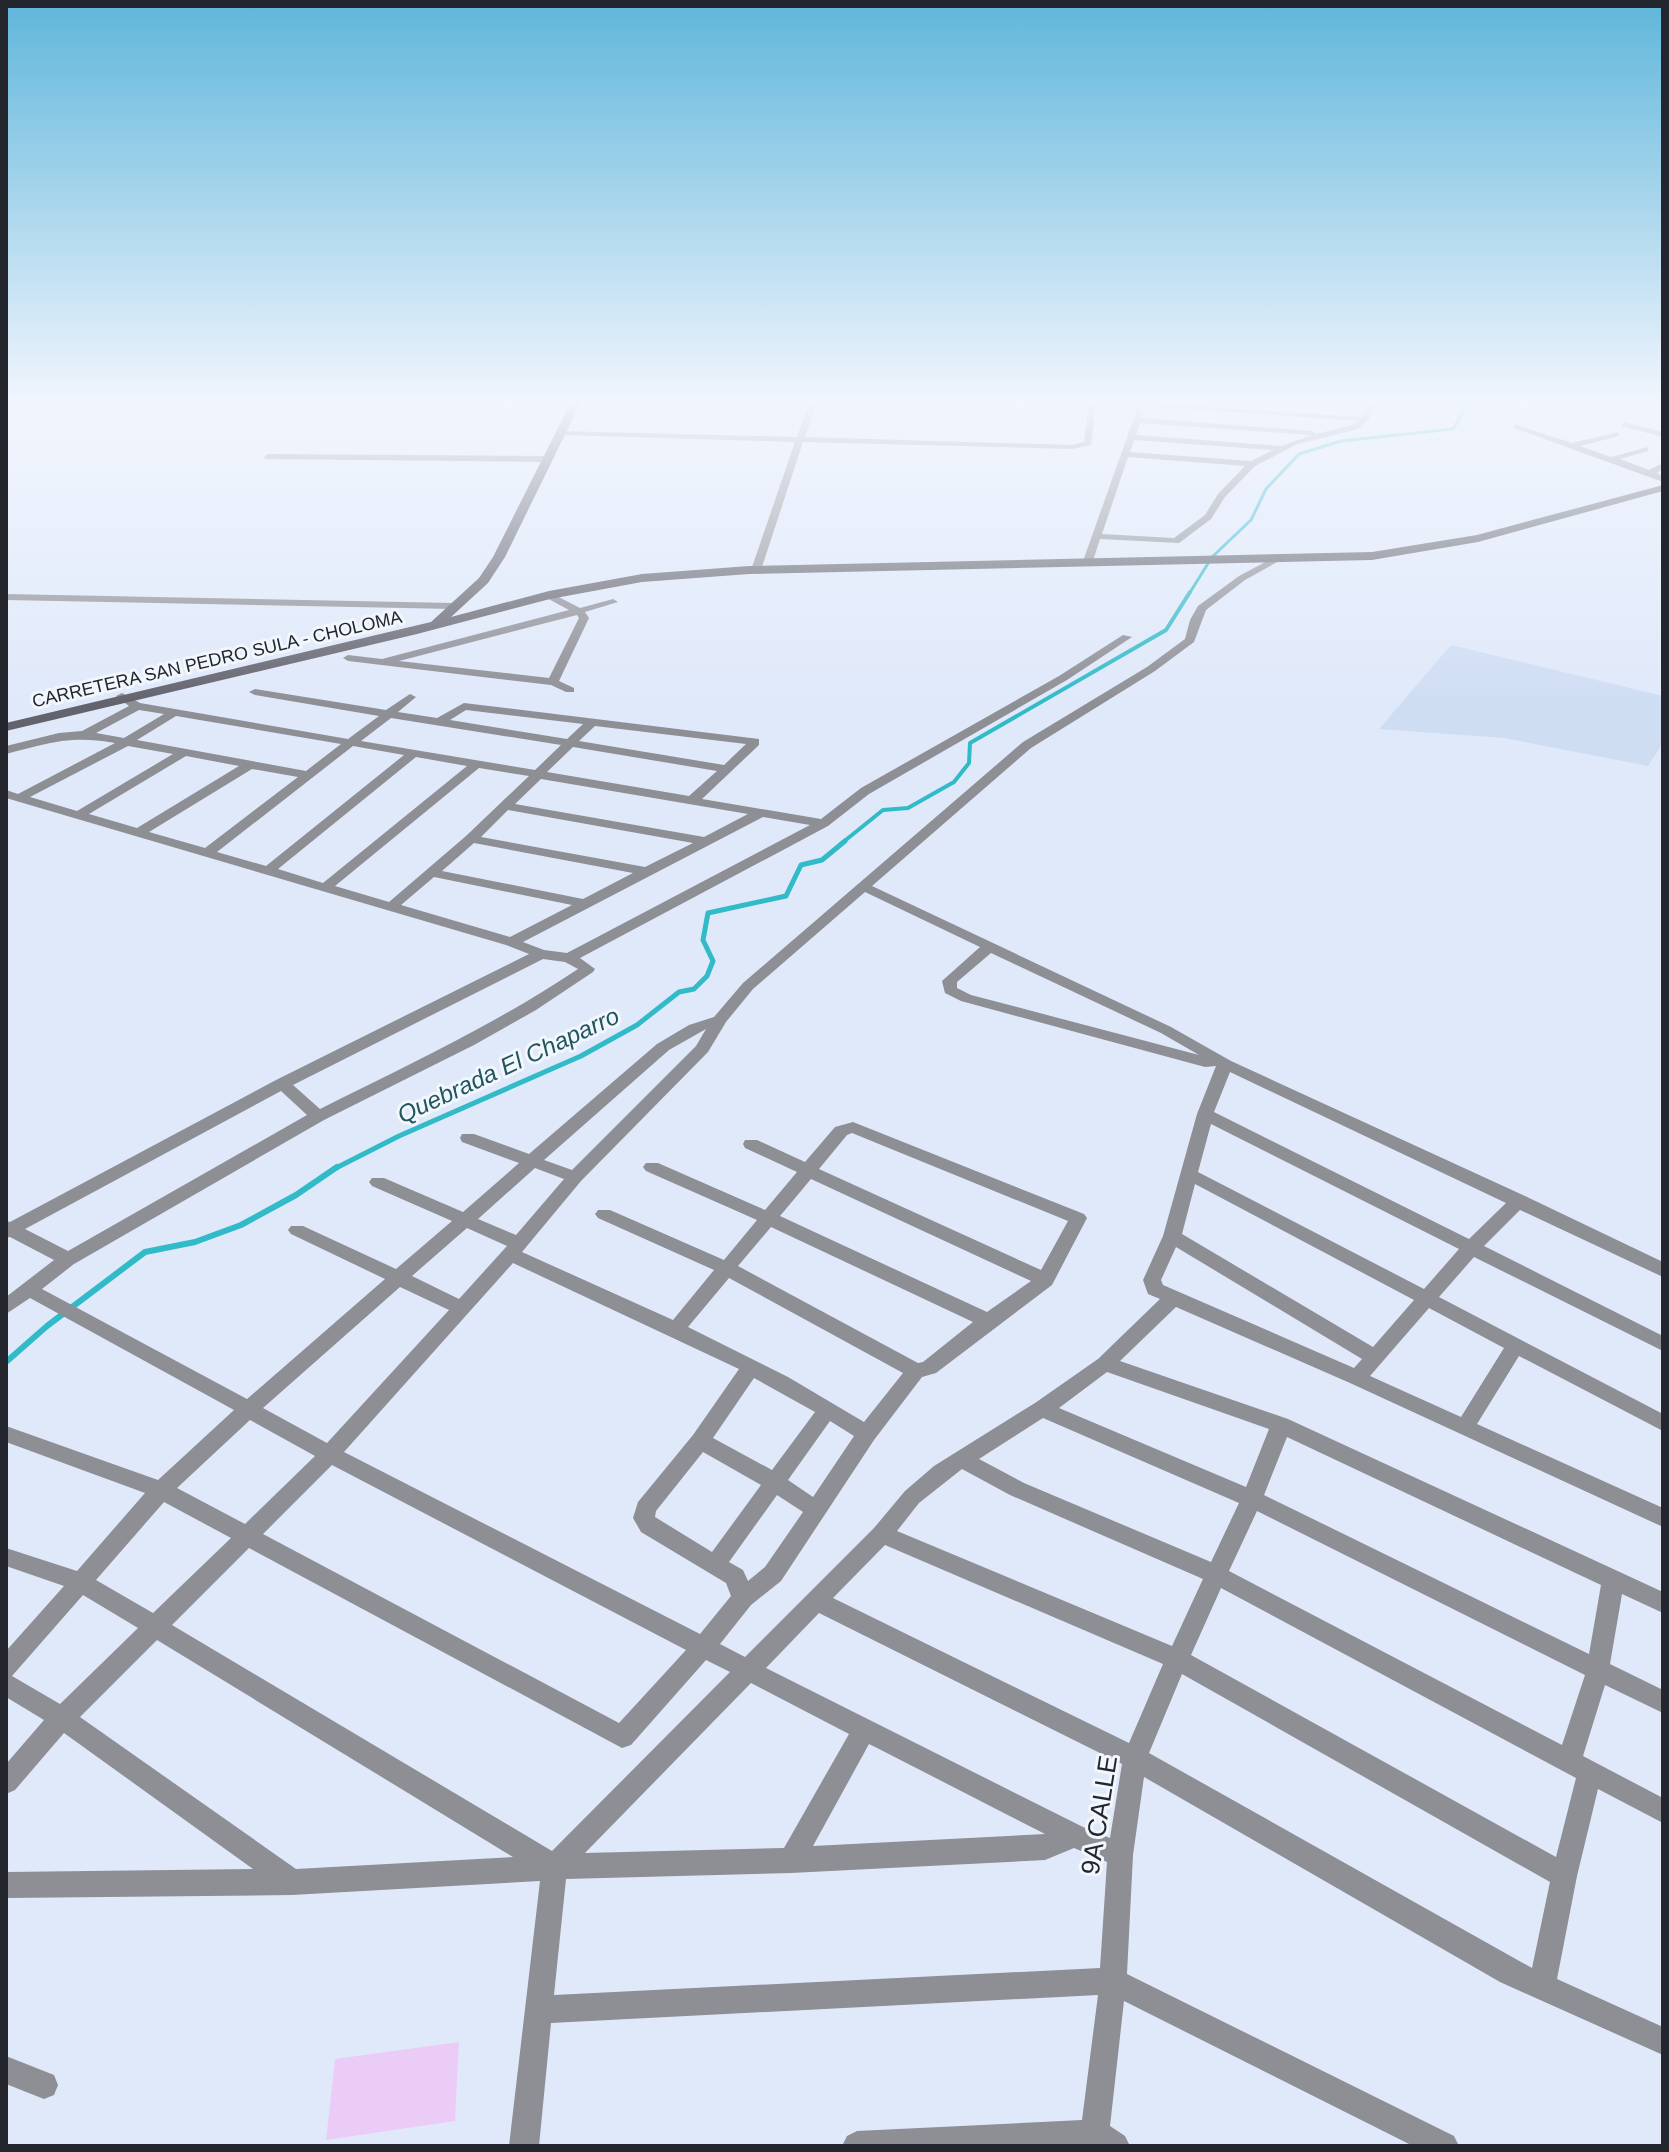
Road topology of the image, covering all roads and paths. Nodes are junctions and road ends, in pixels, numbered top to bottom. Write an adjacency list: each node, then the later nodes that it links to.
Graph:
1 (526, 502): 13 (main road)
2 (779, 502): 9 (street)
3 (1109, 502): 6 (street)
4 (1217, 502): 6 (street)
5 (1607, 502): 7 (main road, CARRETERA SAN PEDRO SULA - CHOLOMA)
6 (1097, 536): 8 (street)
7 (1274, 561): 8 (main road, CARRETERA SAN PEDRO SULA - CHOLOMA); 55 (street)
8 (1087, 564): 9 (main road, CARRETERA SAN PEDRO SULA - CHOLOMA)
9 (756, 570): 10 (main road, CARRETERA SAN PEDRO SULA - CHOLOMA)
10 (549, 595): 14 (street); 15 (main road, CARRETERA SAN PEDRO SULA - CHOLOMA)
11 (6, 597): 13 (street)
12 (613, 602): 14 (street)
13 (454, 606): 15 (main road)
14 (580, 612): 18 (street); 19 (street)
15 (437, 624): 23 (main road, CARRETERA SAN PEDRO SULA - CHOLOMA)
16 (1127, 637): 46 (street)
17 (348, 658): 18 (street)
18 (382, 662): 19 (street)
19 (553, 682): 20 (street)
20 (570, 690)
21 (255, 692): 25 (street)
22 (410, 697): 25 (street)
23 (128, 700): 24 (street); 28 (main road, CARRETERA SAN PEDRO SULA - CHOLOMA); 29 (street)
24 (175, 712): 30 (street); 31 (street)
25 (388, 713): 26 (street); 30 (street)
26 (439, 722): 27 (street); 32 (street)
27 (592, 722): 32 (street); 38 (street)
28 (6, 725)
29 (85, 734): 31 (street); 33 (street)
30 (352, 740): 35 (street); 40 (street)
31 (124, 743): 34 (street); 41 (street)
32 (571, 744): 38 (street); 39 (street)
33 (6, 750)
34 (185, 752): 37 (street); 45 (street)
35 (415, 752): 36 (street); 51 (street)
36 (478, 763): 39 (street); 54 (street)
37 (251, 764): 40 (street); 47 (street)
38 (728, 769): 42 (street)
39 (538, 774): 42 (street); 43 (street)
40 (307, 775): 50 (street)
41 (12, 796): 45 (street)
42 (694, 799): 44 (street)
43 (505, 806): 48 (street); 49 (street)
44 (762, 812): 46 (street); 49 (street)
45 (81, 814): 47 (street)
46 (823, 823): 61 (street)
47 (140, 832): 50 (street)
48 (471, 839): 52 (street); 53 (street)
49 (707, 841): 52 (street)
50 (208, 852): 51 (street)
51 (270, 869): 54 (street)
52 (648, 872): 56 (street)
53 (432, 873): 56 (street); 57 (street)
54 (326, 887): 57 (street)
55 (864, 887): 59 (street); 62 (street)
56 (587, 904): 58 (street)
57 (391, 907): 58 (street)
58 (511, 942): 60 (street)
59 (989, 947): 63 (street); 63 (street)
60 (541, 954): 61 (street); 64 (street)
61 (569, 958): 66 (street)
62 (719, 1020): 69 (street); 73 (street)
63 (1218, 1060): 65 (street); 75 (street)
64 (282, 1084): 66 (street); 79 (street)
65 (1205, 1114): 72 (street); 82 (street)
66 (318, 1116): 84 (street)
67 (468, 1138): 69 (street)
68 (751, 1144): 71 (street)
69 (530, 1160): 73 (street); 78 (street)
70 (652, 1167): 77 (street)
71 (811, 1169): 77 (street); 88 (street); 88 (street)
72 (1189, 1174): 81 (street); 91 (street)
73 (575, 1177): 83 (street)
74 (378, 1182): 78 (street)
75 (1519, 1200): 82 (street); 86 (street)
76 (604, 1214): 85 (street)
77 (768, 1218): 85 (street); 94 (street)
78 (466, 1220): 83 (street); 87 (street)
79 (7, 1229): 84 (street)
80 (297, 1230): 87 (street)
81 (1172, 1236): 90 (street); 98 (street)
82 (1471, 1248): 91 (street); 96 (street)
83 (514, 1249): 93 (street); 95 (street)
84 (68, 1259): 89 (street)
85 (728, 1269): 95 (street); 101 (street)
86 (1663, 1270)
87 (401, 1277): 93 (street); 105 (street)
88 (1045, 1280): 94 (street)
89 (27, 1289): 92 (street); 105 (street)
90 (1173, 1298): 99 (street); 102 (street)
91 (1426, 1299): 97 (street); 98 (street)
92 (6, 1307)
93 (460, 1307): 112 (street)
94 (988, 1321): 101 (street)
95 (676, 1329): 100 (street)
96 (1663, 1344)
97 (1515, 1346): 106 (street); 108 (street)
98 (1375, 1357): 102 (street)
99 (1105, 1364): 104 (street); 107 (street)
100 (751, 1367): 103 (street); 111 (street)
101 (916, 1371): 110 (street)
102 (1357, 1378): 108 (street)
103 (828, 1409): 110 (street); 114 (street)
104 (1042, 1409): 113 (street); 116 (street)
105 (247, 1410): 112 (street); 115 (street)
106 (1663, 1423)
107 (1281, 1425): 116 (street, 9A CALLE); 124 (street)
108 (1465, 1427): 118 (street)
109 (6, 1434): 115 (street)
110 (867, 1434): 117 (street)
111 (700, 1441): 114 (street); 122 (street)
112 (330, 1454): 119 (street); 130 (street)
113 (961, 1459): 120 (street); 123 (street)
114 (773, 1481): 117 (street); 122 (street)
115 (161, 1490): 119 (street); 125 (street)
116 (1252, 1499): 123 (street, 9A CALLE); 133 (street)
117 (816, 1510): 126 (street)
118 (1663, 1518)
119 (245, 1534): 129 (street); 130 (street)
120 (882, 1534): 127 (street); 131 (street)
121 (6, 1557): 125 (street)
122 (716, 1563): 126 (street)
123 (1215, 1574): 131 (street, 9A CALLE); 140 (street)
124 (1613, 1580): 128 (street); 133 (street)
125 (81, 1582): 129 (street); 132 (street)
126 (743, 1598): 130 (street)
127 (815, 1600): 134 (street); 139 (street)
128 (1663, 1603)
129 (155, 1628): 137 (street); 146 (street)
130 (702, 1649): 134 (street)
131 (1177, 1659): 139 (street, 9A CALLE); 147 (street)
132 (6, 1668)
133 (1598, 1669): 136 (street); 140 (street)
134 (745, 1671): 138 (street); 146 (street)
135 (6, 1685): 137 (street)
136 (1663, 1702)
137 (62, 1718): 141 (street); 148 (street)
138 (864, 1730): 143 (street); 145 (street)
139 (1135, 1758): 144 (street, 9A CALLE); 151 (street)
140 (1580, 1765): 142 (street); 147 (street)
141 (6, 1782)
142 (1663, 1811)
143 (1074, 1836): 144 (street); 145 (street)
144 (1120, 1855): 150 (street, 9A CALLE)
145 (791, 1860): 146 (street)
146 (554, 1867): 148 (street); 152 (street)
147 (1564, 1876): 151 (street)
148 (292, 1882): 149 (street)
149 (6, 1885)
150 (1113, 1981): 152 (street); 156 (street, 9A CALLE); 159 (street)
151 (1542, 1988): 153 (street)
152 (539, 2010): 157 (street)
153 (1663, 2041)
154 (6, 2070): 155 (street)
155 (44, 2085)
156 (1101, 2142): 158 (street)
157 (524, 2146)
158 (857, 2146)
159 (1444, 2146)

